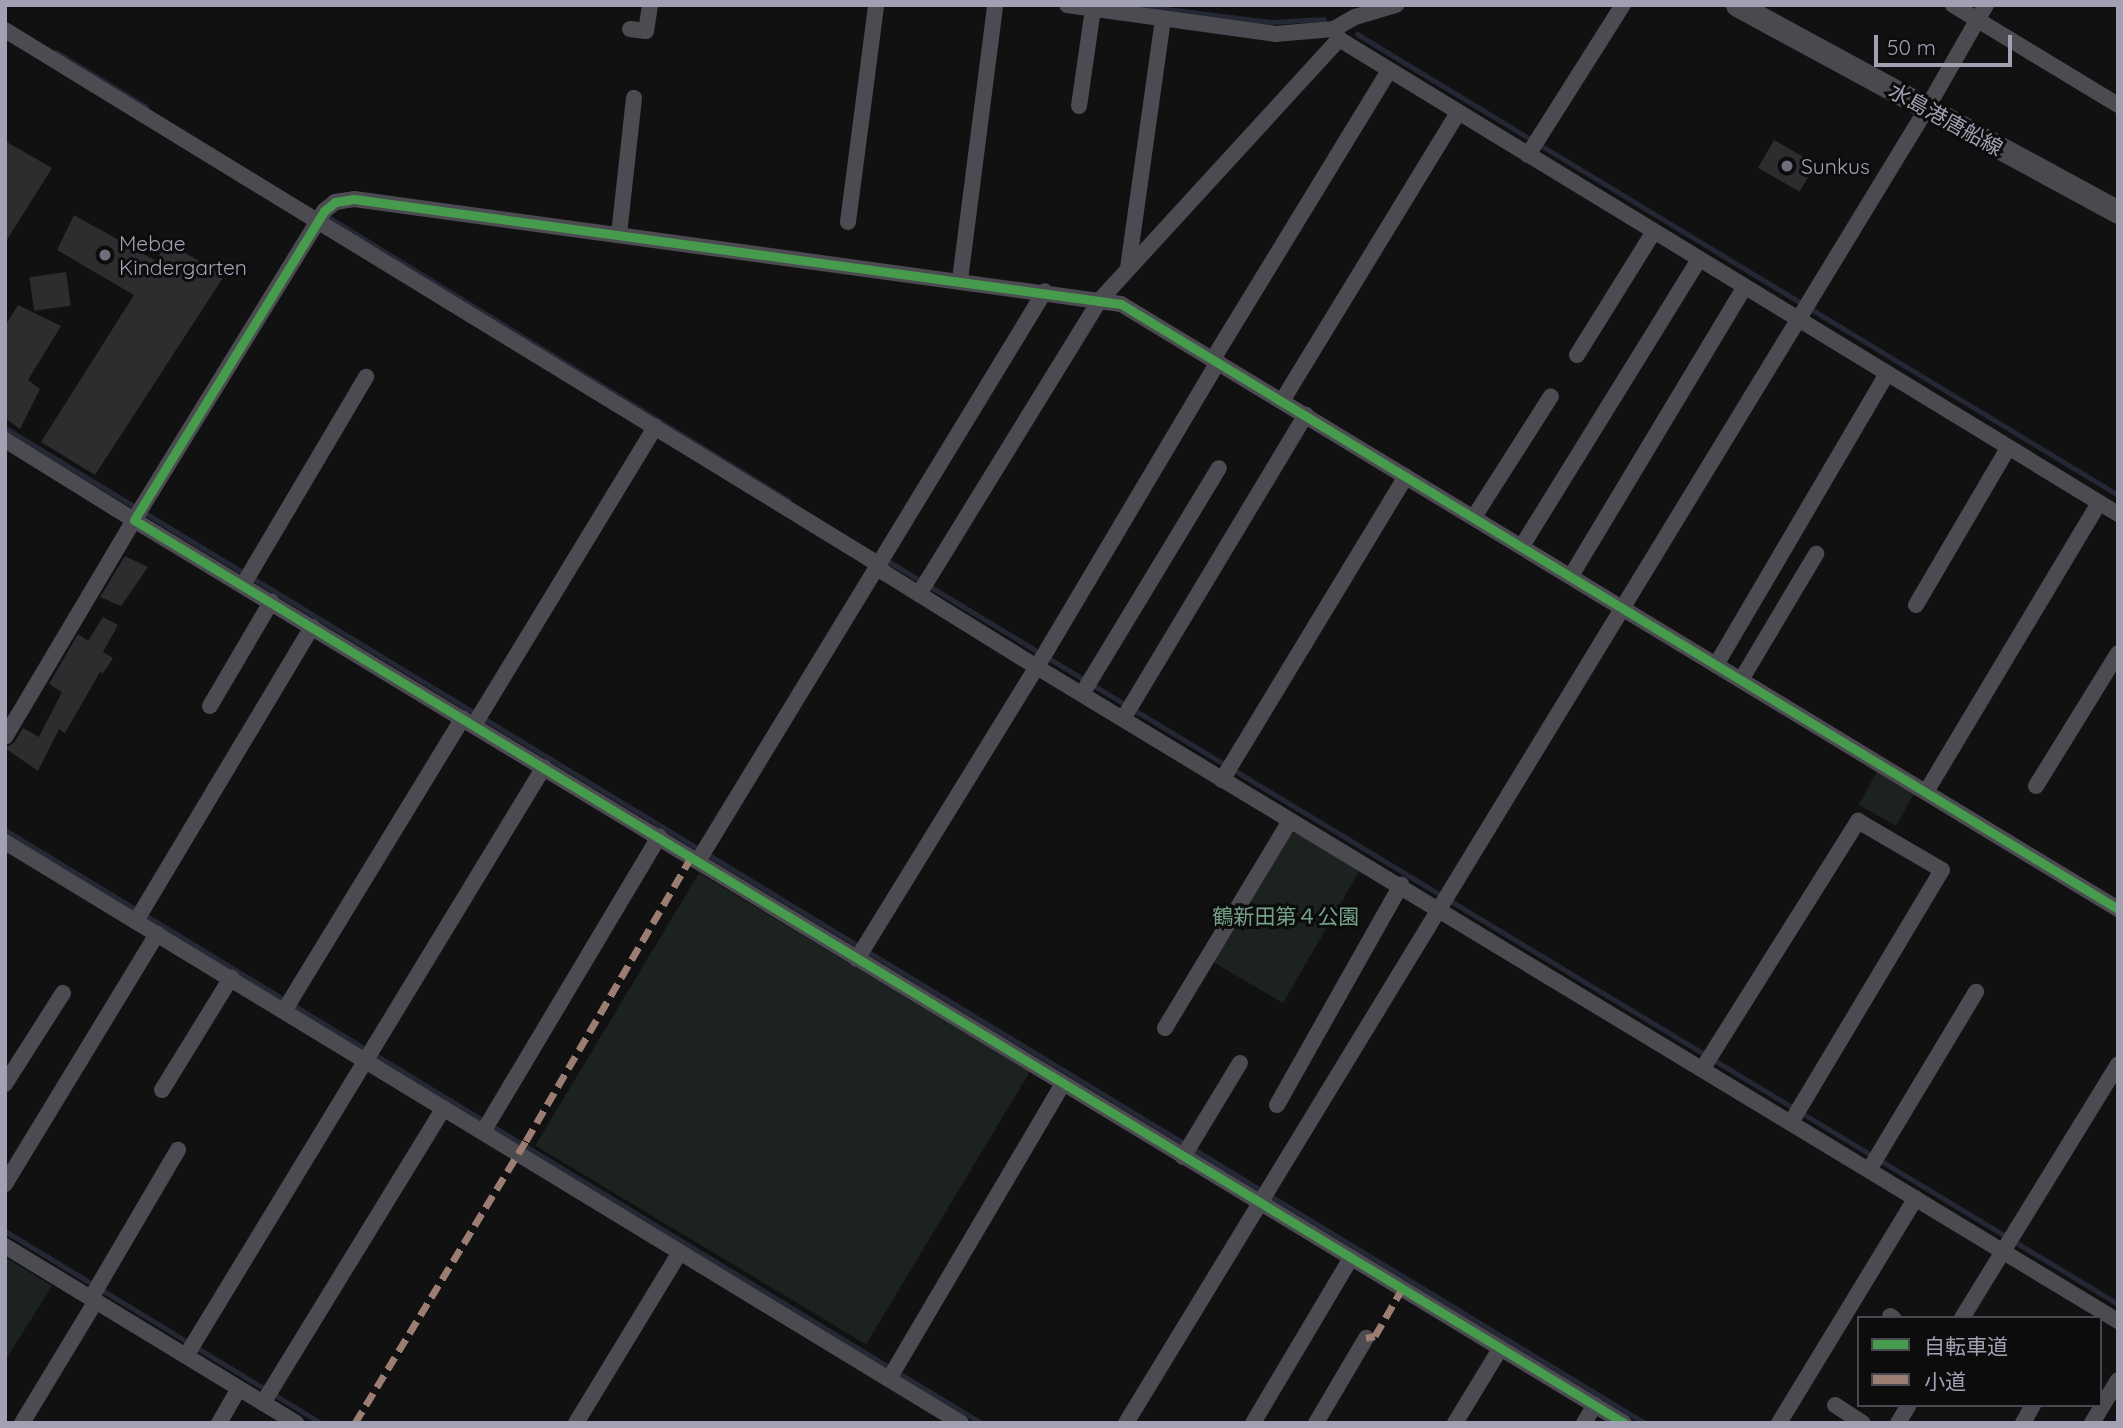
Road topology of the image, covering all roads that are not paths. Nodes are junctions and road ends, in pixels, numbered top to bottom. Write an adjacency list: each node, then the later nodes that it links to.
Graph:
1 (650, 5): 14 (street)
2 (876, 5): 25 (street)
3 (995, 5): 30 (street)
4 (1067, 5): 10 (street)
5 (1396, 5): 15 (street)
6 (1623, 5): 22 (street)
7 (1737, 5): 20 (main road, 水島港唐船線)
8 (1953, 5): 12 (street)
9 (1986, 5): 12 (street)
10 (1093, 9): 11 (street); 19 (street)
11 (1163, 19): 15 (street); 29 (street)
12 (1977, 20): 18 (street); 20 (street)
13 (5, 30): 24 (street)
14 (646, 31)
15 (1337, 34): 16 (street); 29 (street)
16 (1389, 71): 21 (street); 36 (street)
17 (634, 98): 27 (street)
18 (2118, 105)
19 (1079, 106)
20 (1927, 108): 23 (main road, 水島港唐船線); 34 (street)
21 (1458, 113): 22 (street); 40 (street)
22 (1533, 147): 26 (street)
23 (2118, 212)
24 (320, 216): 27 (street); 42 (street); 48 (street)
25 (848, 222)
26 (1653, 233): 28 (street); 35 (street)
27 (619, 234): 30 (street)
28 (1698, 261): 31 (street); 51 (street)
29 (1128, 268): 33 (street)
30 (960, 280): 32 (street)
31 (1744, 288): 34 (street); 54 (street)
32 (1045, 291): 33 (street); 53 (street)
33 (1100, 300): 36 (street); 56 (street)
34 (1802, 312): 37 (street); 59 (street)
35 (1577, 355)
36 (1216, 361): 40 (street); 62 (street)
37 (1886, 375): 44 (street); 63 (street)
38 (366, 377): 55 (street)
39 (1551, 396): 50 (street)
40 (1282, 401): 41 (street)
41 (1306, 415): 46 (street); 67 (street)
42 (655, 427): 53 (street); 68 (street)
43 (5, 440): 48 (street)
44 (2008, 448): 47 (street); 58 (street)
45 (1219, 468): 65 (street)
46 (1406, 476): 50 (street); 71 (street)
47 (2099, 503): 49 (street); 73 (street)
48 (139, 513): 55 (street); 69 (street)
49 (2118, 514)
50 (1474, 517): 51 (street)
51 (1522, 546): 54 (street)
52 (1816, 554): 64 (street)
53 (882, 561): 56 (street); 77 (street)
54 (1570, 576): 59 (street)
55 (247, 579): 57 (street)
56 (923, 587): 62 (street)
57 (271, 602): 60 (street); 66 (street)
58 (1916, 605)
59 (1624, 608): 63 (street); 79 (street)
60 (312, 627): 68 (street); 81 (street)
61 (2118, 653): 72 (street)
62 (1041, 659): 65 (street); 83 (street)
63 (1716, 665): 64 (street)
64 (1741, 680): 73 (street)
65 (1087, 687): 67 (street)
66 (209, 706)
67 (1128, 712): 71 (street)
68 (474, 719): 70 (street); 87 (street)
69 (5, 737)
70 (544, 767): 75 (street); 89 (street)
71 (1227, 772): 74 (street)
72 (2036, 786)
73 (1926, 792): 80 (street)
74 (1290, 821): 78 (street); 88 (street)
75 (659, 837): 77 (street); 99 (street)
76 (5, 842): 81 (street)
77 (702, 855): 83 (street)
78 (1401, 885): 79 (street); 96 (street)
79 (1444, 902): 90 (street); 104 (street)
80 (2118, 909)
81 (139, 915): 82 (street)
82 (158, 934): 84 (street); 103 (street)
83 (862, 952): 94 (street)
84 (231, 978): 87 (street); 95 (street)
85 (1976, 992): 102 (street)
86 (63, 993): 93 (street)
87 (288, 1005): 89 (street)
88 (1165, 1028)
89 (369, 1055): 97 (street); 114 (street)
90 (1708, 1061): 98 (street); 98 (street)
91 (1240, 1063): 100 (street)
92 (2118, 1064): 106 (street)
93 (5, 1084)
94 (1062, 1085): 100 (street); 116 (street)
95 (162, 1090)
96 (1277, 1105)
97 (444, 1108): 99 (street); 119 (street)
98 (1796, 1114): 102 (street)
99 (486, 1126): 108 (street)
100 (1188, 1149): 104 (street)
101 (178, 1150): 110 (street)
102 (1874, 1162): 105 (street)
103 (5, 1184)
104 (1265, 1195): 109 (street); 131 (street)
105 (1916, 1198): 106 (street); 137 (street)
106 (2008, 1243): 111 (street); 112 (street)
107 (5, 1246): 110 (street)
108 (680, 1252): 116 (street); 129 (street)
109 (1351, 1258): 115 (street); 132 (street)
110 (95, 1294): 114 (street); 126 (street)
111 (2089, 1312)
112 (1963, 1316)
113 (1366, 1338): 133 (street)
114 (190, 1349): 118 (street)
115 (1500, 1349): 120 (street); 134 (street)
116 (893, 1373): 130 (street)
117 (2118, 1380): 122 (street)
118 (239, 1389): 119 (street); 127 (street)
119 (267, 1396): 128 (street)
120 (1595, 1405): 135 (street); 136 (street)
121 (1835, 1405): 138 (street)
122 (2102, 1406)
123 (1908, 1407): 139 (street)
124 (2032, 1407): 140 (street)
125 (2102, 1407): 141 (street)
126 (22, 1423)
127 (219, 1423)
128 (296, 1423)
129 (576, 1423)
130 (961, 1423)
131 (1126, 1423)
132 (1253, 1423)
133 (1316, 1423)
134 (1455, 1423)
135 (1584, 1423)
136 (1624, 1423)
137 (1779, 1423)
138 (1863, 1423)
139 (1898, 1423)
140 (2022, 1423)
141 (2092, 1423)

